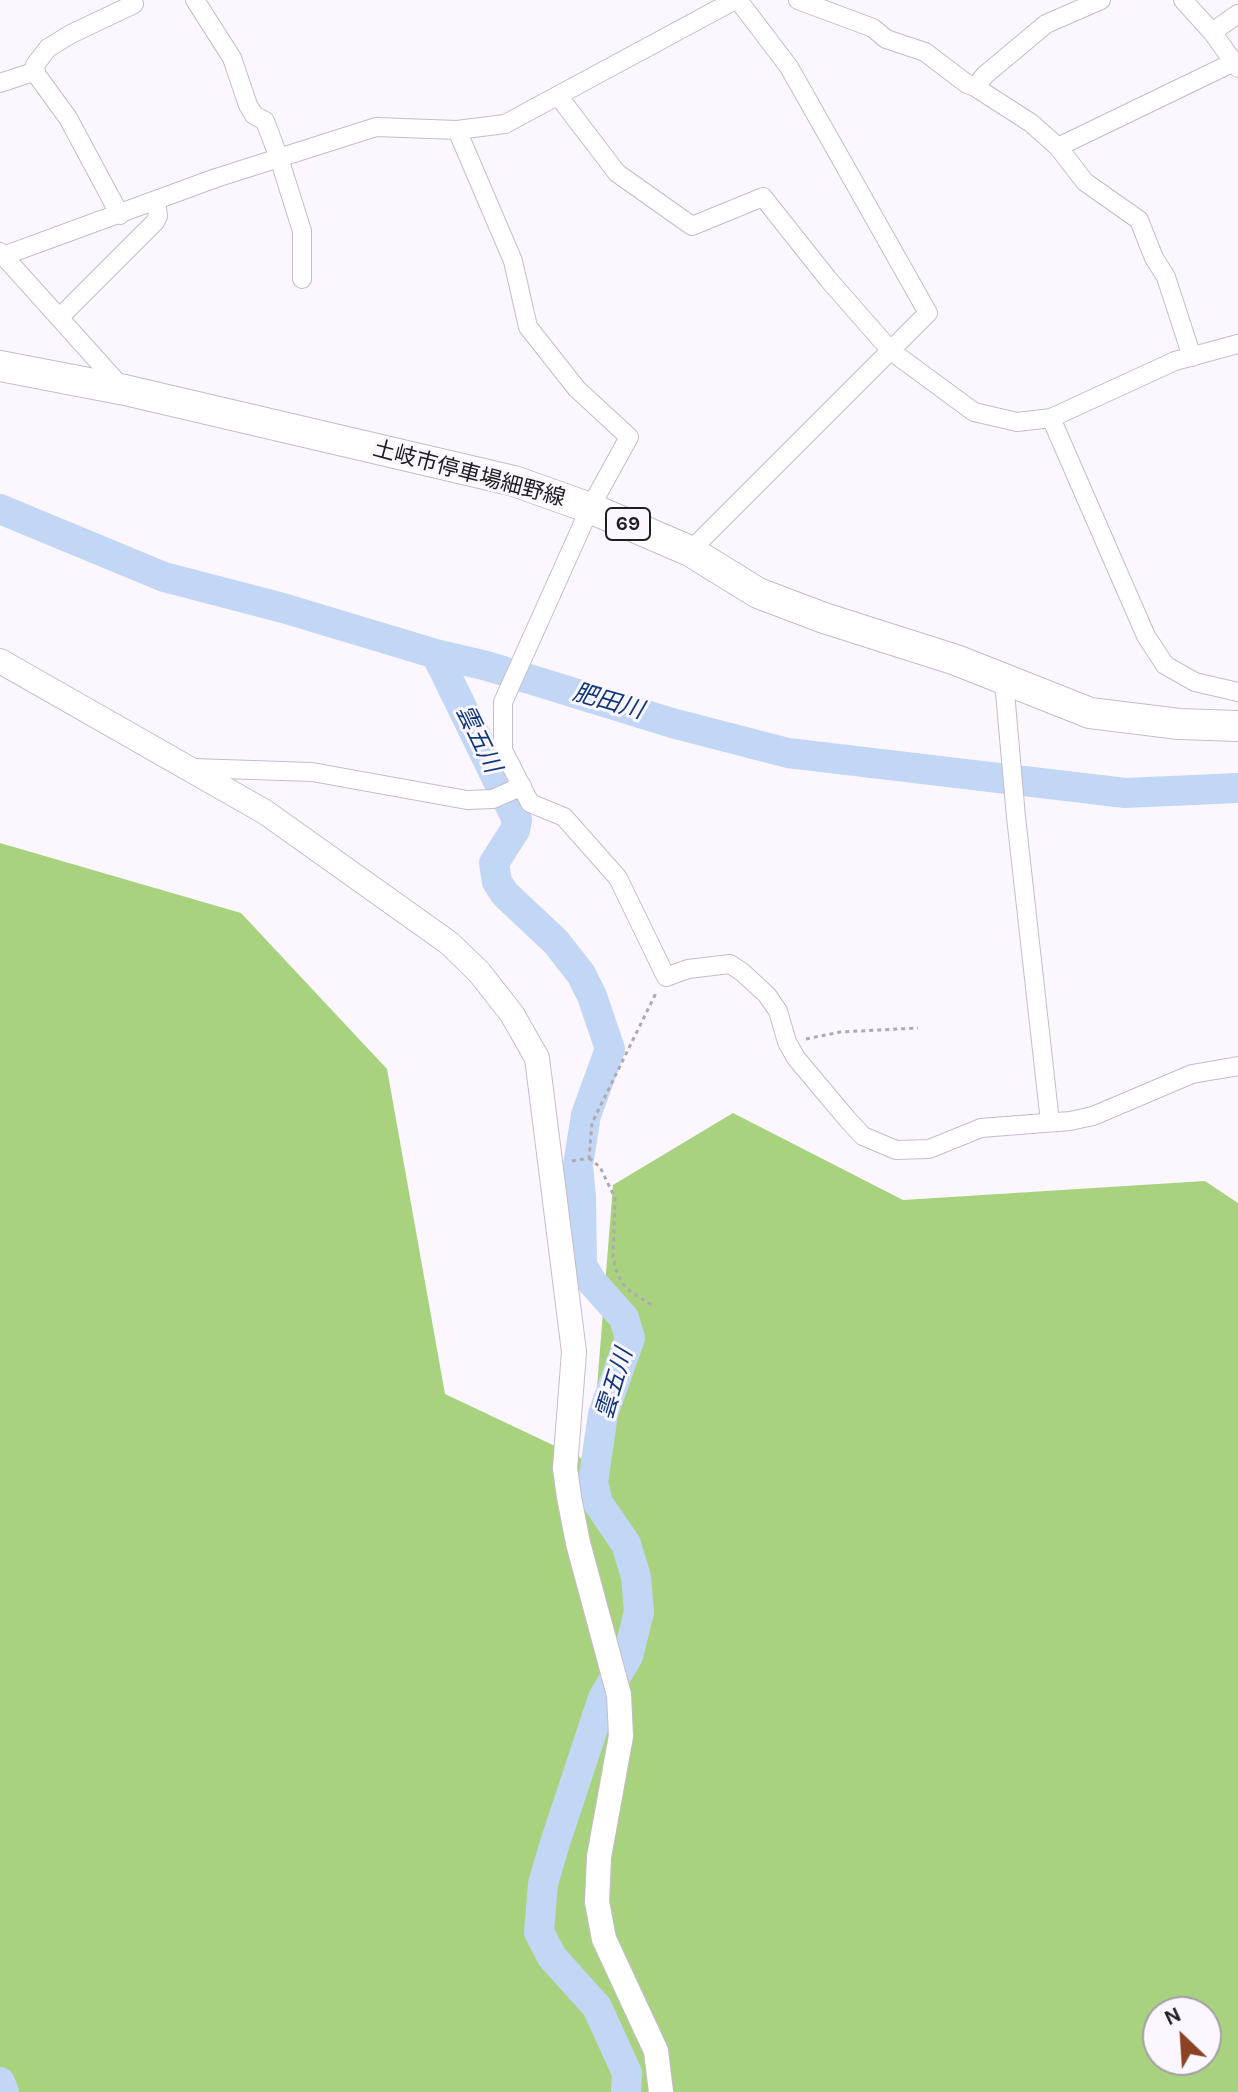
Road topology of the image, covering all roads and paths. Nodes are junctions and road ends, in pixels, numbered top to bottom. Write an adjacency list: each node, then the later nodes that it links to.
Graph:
1 (195, 0): 17 (street)
2 (737, 0): 7 (street); 24 (street)
3 (798, 0): 13 (street)
4 (1101, 0): 13 (street)
5 (1183, 0): 9 (street)
6 (134, 4): 11 (street)
7 (712, 6): 14 (street)
8 (1238, 14): 9 (street)
9 (1212, 32): 10 (street)
10 (1236, 65): 16 (street)
11 (36, 71): 12 (street); 19 (street)
12 (0, 83)
13 (975, 87): 16 (street)
14 (559, 97): 15 (street); 24 (street)
15 (457, 130): 17 (street); 29 (street)
16 (1058, 147): 25 (street)
17 (279, 158): 18 (street); 21 (street)
18 (156, 201): 19 (street); 22 (street)
19 (120, 215): 20 (street)
20 (1, 254): 22 (street)
21 (302, 279)
22 (59, 318): 27 (street)
23 (1238, 344): 25 (street)
24 (891, 351): 28 (street); 30 (street)
25 (1192, 357): 28 (street)
26 (0, 366): 27 (main road, 土岐市停車場細野線 / 69)
27 (125, 390): 29 (main road, 土岐市停車場細野線 / 69)
28 (1051, 418): 33 (street)
29 (590, 508): 30 (main road, 土岐市停車場細野線 / 69); 36 (street)
30 (690, 551): 32 (main road, 土岐市停車場細野線 / 69)
31 (0, 661): 35 (street)
32 (1004, 681): 34 (main road, 土岐市停車場細野線 / 69); 41 (street)
33 (1238, 692)
34 (1238, 726)
35 (193, 768): 36 (street); 43 (street)
36 (519, 787): 37 (street)
37 (666, 977): 39 (street); 42 (path)
38 (918, 1028): 39 (path)
39 (789, 1045): 41 (street)
40 (1238, 1066): 41 (street)
41 (1050, 1122)
42 (589, 1158): 43 (path); 44 (path)
43 (552, 1164): 45 (street)
44 (655, 1307)
45 (661, 2092)

